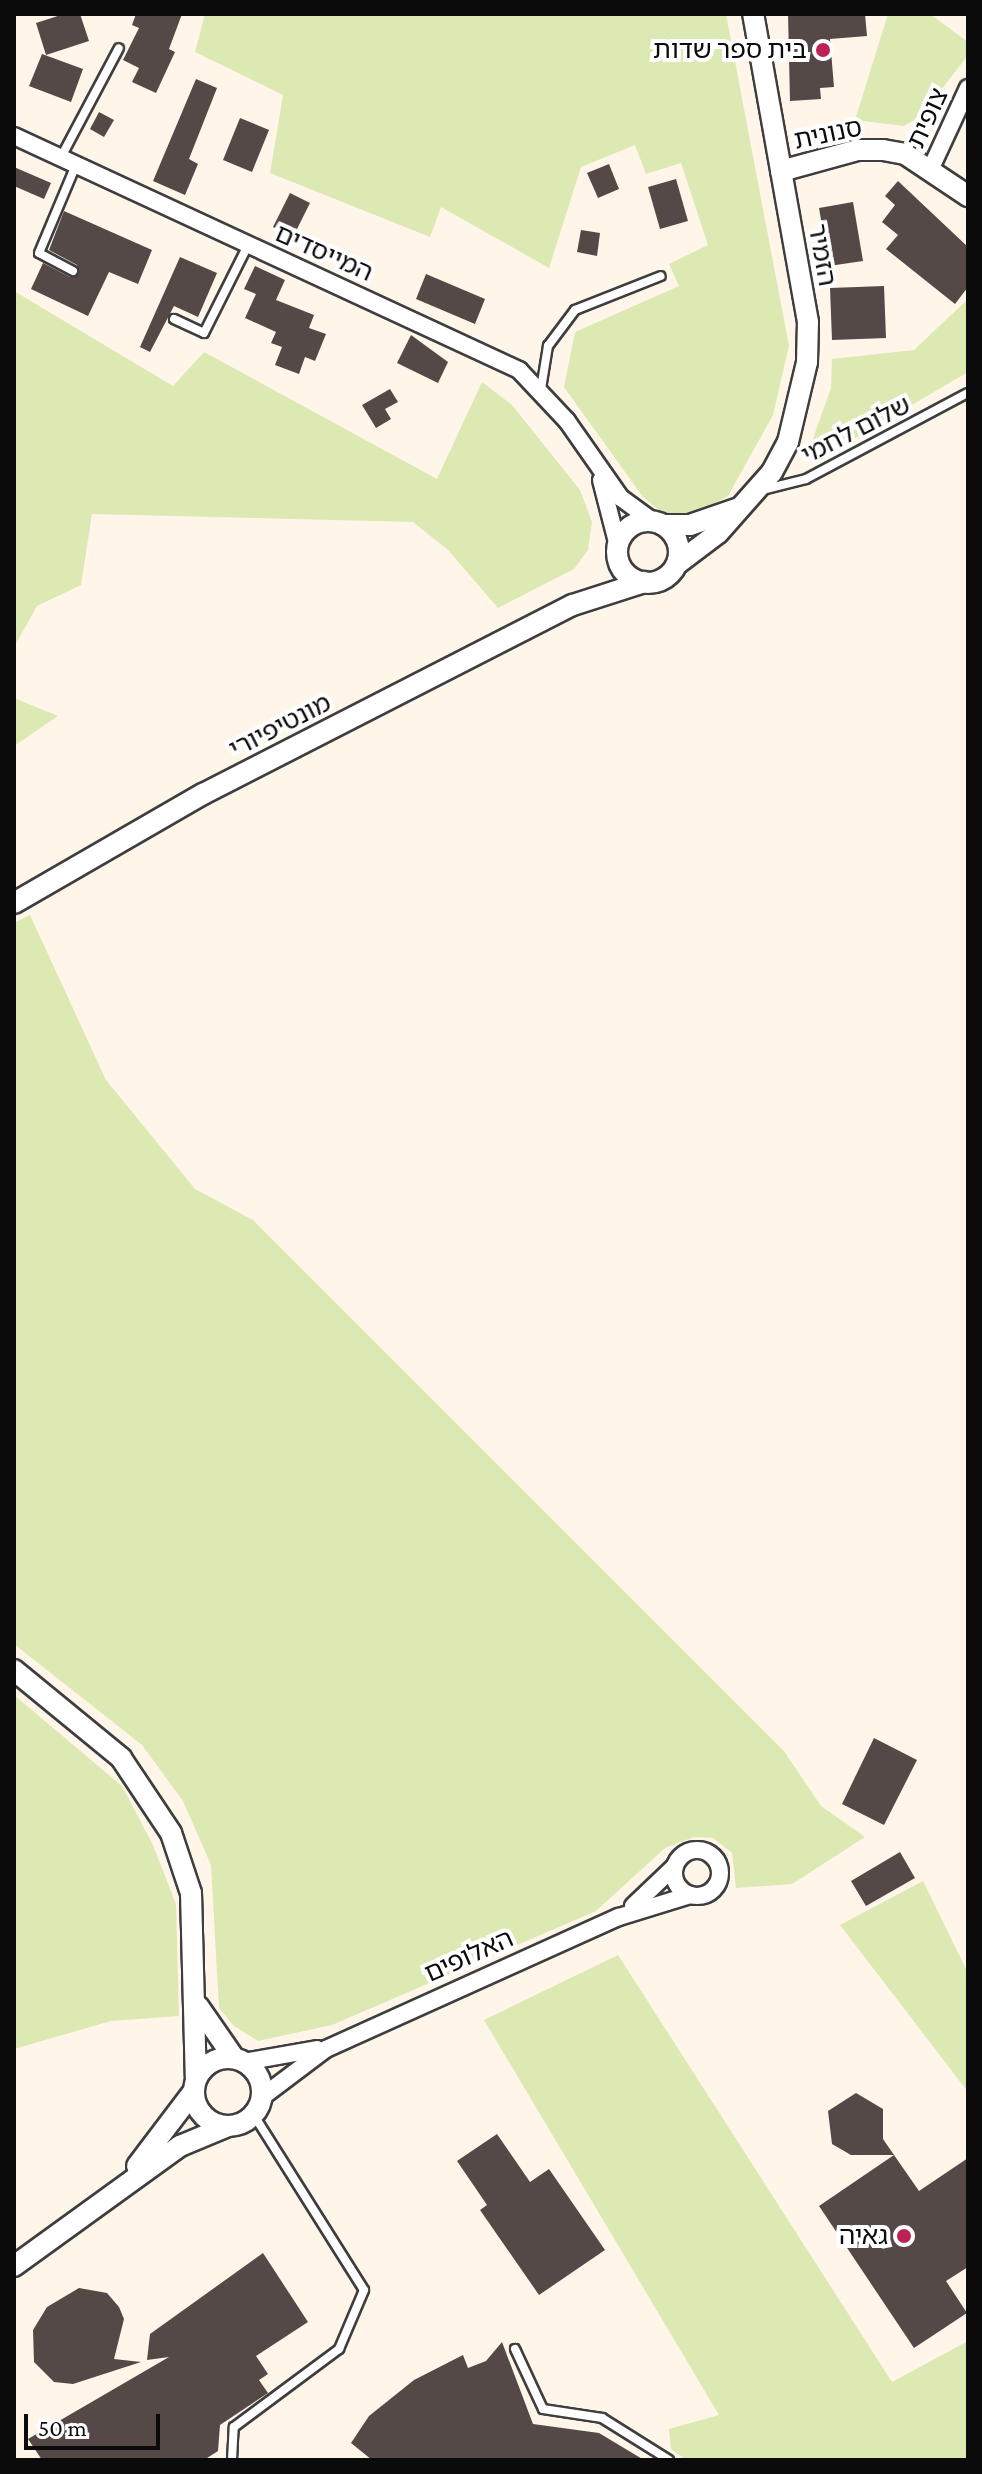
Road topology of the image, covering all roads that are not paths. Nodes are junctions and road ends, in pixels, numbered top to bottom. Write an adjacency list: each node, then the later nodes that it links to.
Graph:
1 (753, 14): 7 (street, הזמיר)
2 (119, 48): 5 (lane)
3 (968, 88): 6 (street, צופית)
4 (14, 136): 5 (street, המייסדים)
5 (69, 161): 9 (street, המייסדים); 10 (lane)
6 (931, 168): 7 (street, סנונית); 8 (street, סנונית)
7 (781, 171): 16 (street, הזמיר)
8 (968, 196)
9 (248, 245): 12 (lane); 13 (street, המייסדים)
10 (73, 271)
11 (661, 276): 13 (lane)
12 (174, 319)
13 (541, 389): 15 (street, המייסדים)
14 (968, 393): 16 (lane, שלום לחמי)
15 (587, 449): 17 (street, המייסדים); 18 (street, המייסדים)
16 (756, 493): 17 (street, הזמיר); 19 (street, הזמיר)
17 (658, 523): 18 (street); 19 (street)
18 (618, 552): 20 (street); 21 (street, מונטיפיורי)
19 (677, 564): 20 (street)
20 (644, 582): 21 (street, מונטיפיורי)
21 (573, 605): 22 (street, מונטיפיורי)
22 (14, 903)
23 (14, 1670): 27 (street)
24 (675, 1866): 25 (street); 25 (street); 26 (street, האלופים)
25 (690, 1895): 26 (street, האלופים)
26 (619, 1917): 28 (street, האלופים)
27 (195, 1999): 29 (street); 30 (street)
28 (341, 2042): 29 (street, האלופים); 31 (street, האלופים)
29 (239, 2060): 30 (street); 31 (street)
30 (195, 2085): 32 (street); 33 (street)
31 (258, 2106): 32 (street); 36 (lane)
32 (228, 2126): 33 (street)
33 (98, 2206): 34 (street)
34 (14, 2266)
35 (515, 2349): 37 (lane)
36 (232, 2460)
37 (669, 2460)

